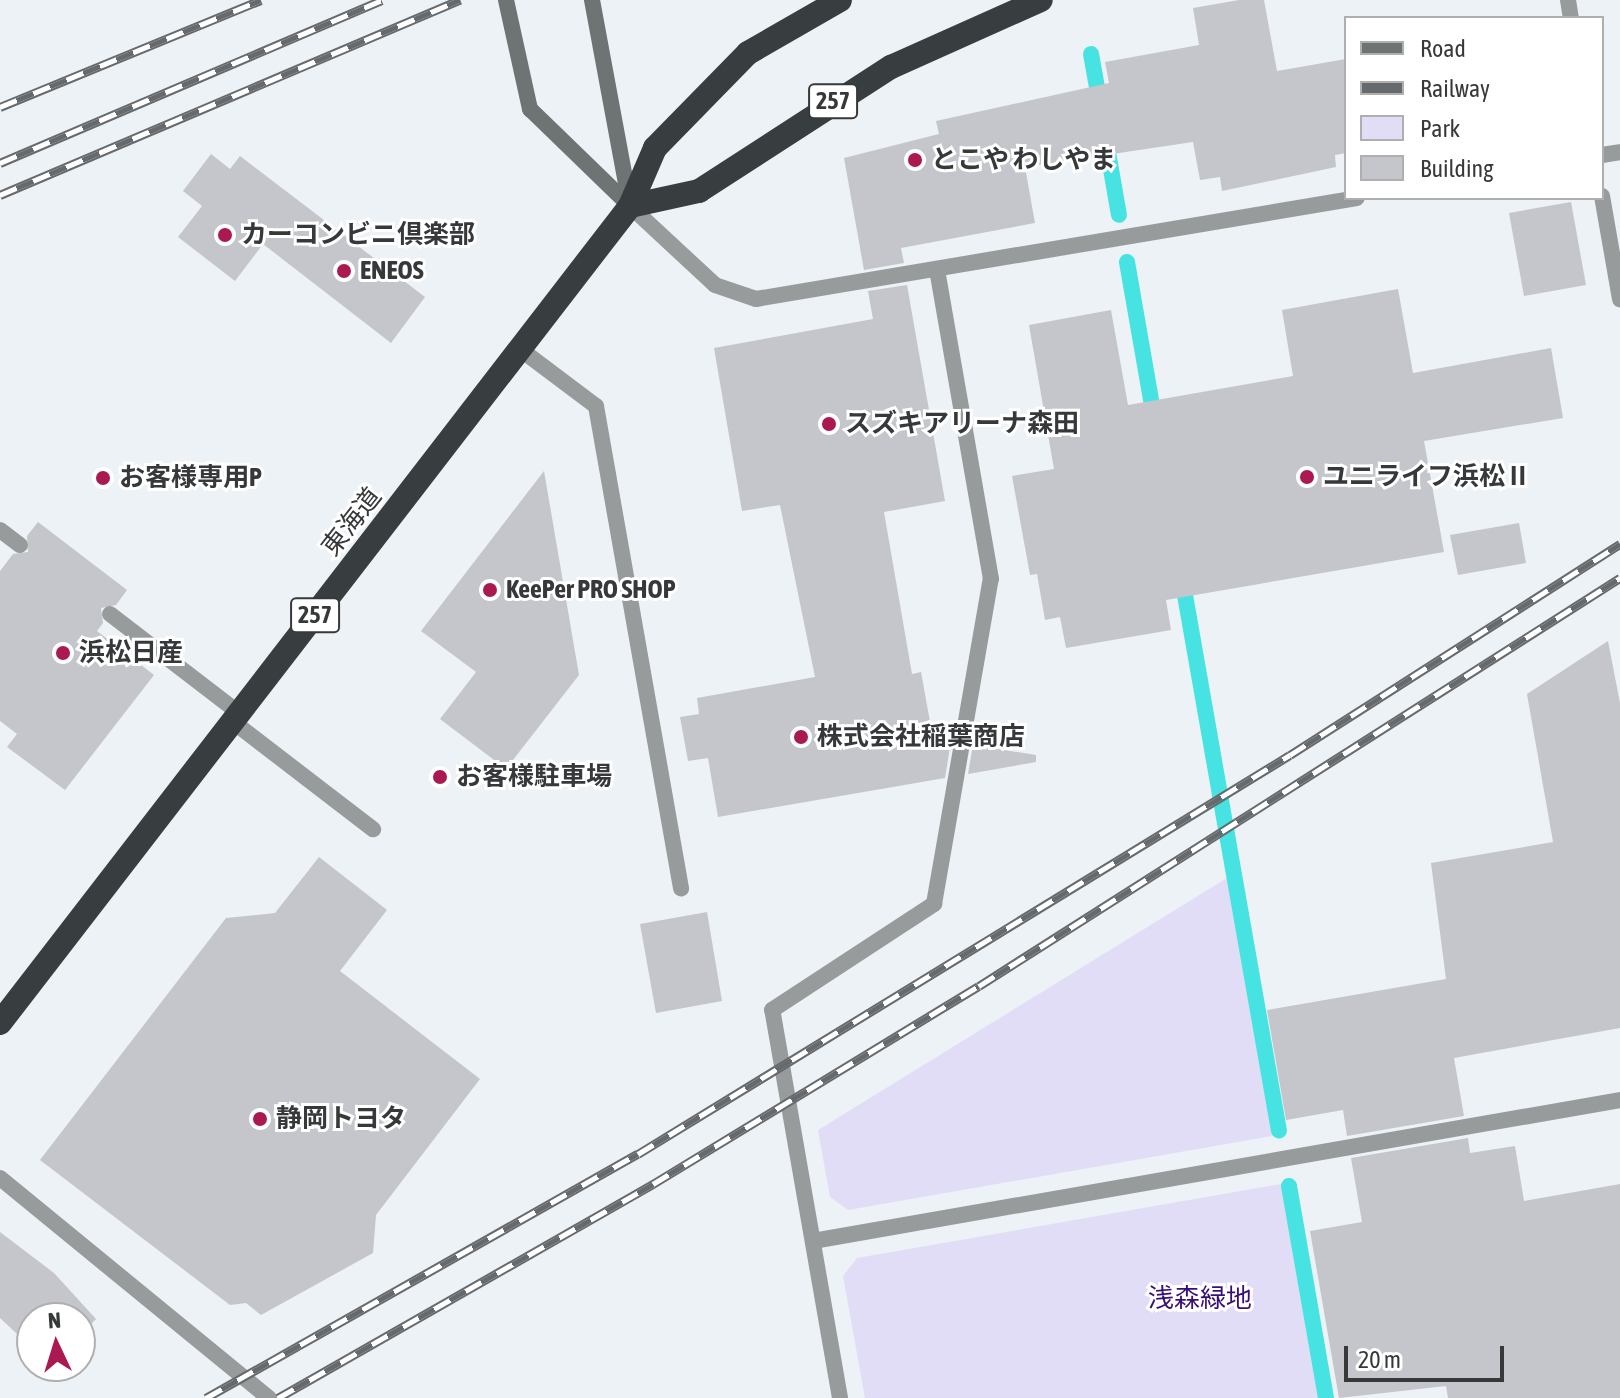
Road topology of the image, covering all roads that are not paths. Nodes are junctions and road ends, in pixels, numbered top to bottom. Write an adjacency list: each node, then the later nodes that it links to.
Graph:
1 (506, 0): 7 (street)
2 (592, 0): 7 (street)
3 (840, 0): 7 (highway, 東海道 / 257)
4 (1041, 0): 7 (highway, 257)
5 (1345, 200): 8 (street)
6 (1603, 200): 9 (street)
7 (630, 206): 8 (street); 10 (highway, 東海道 / 257)
8 (937, 270): 20 (street)
9 (1620, 299)
10 (520, 349): 14 (highway, 東海道 / 257); 16 (street)
11 (0, 530): 12 (street)
12 (20, 545)
13 (110, 614): 14 (street)
14 (236, 717): 15 (street); 17 (highway, 東海道 / 257)
15 (373, 829)
16 (681, 889)
17 (0, 1023)
18 (1620, 1100): 20 (street)
19 (0, 1178): 21 (street)
20 (813, 1241): 22 (street)
21 (269, 1398)
22 (840, 1398)

